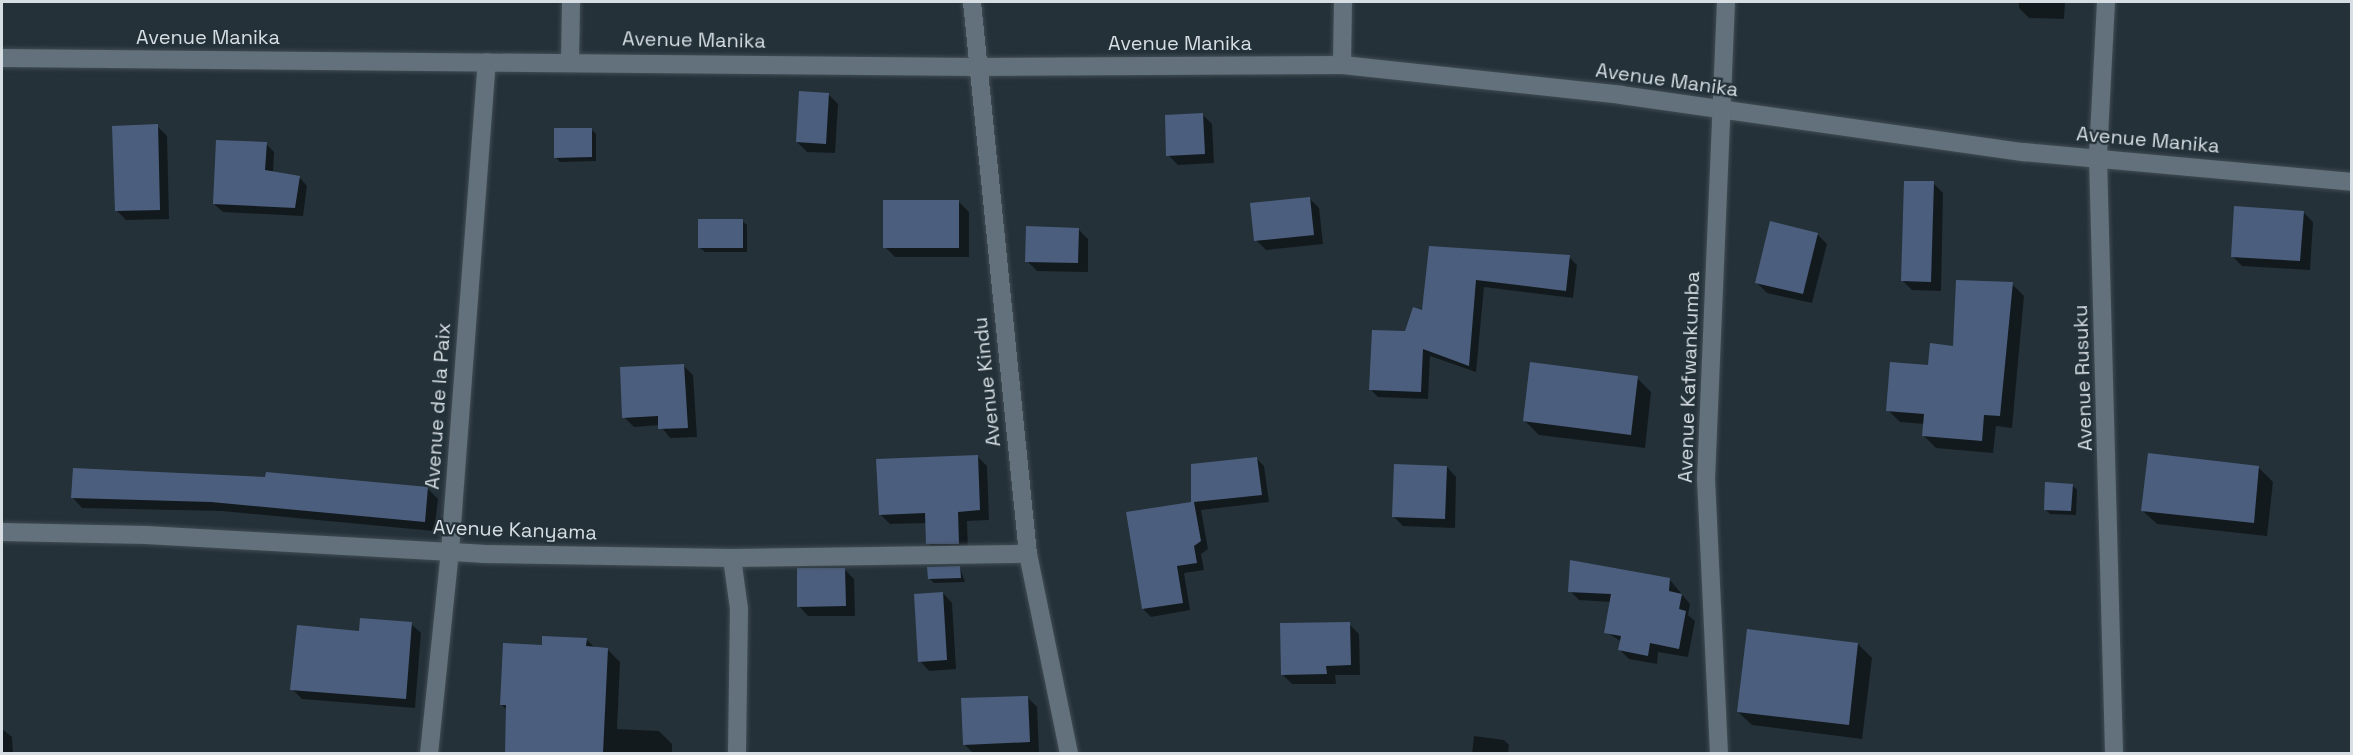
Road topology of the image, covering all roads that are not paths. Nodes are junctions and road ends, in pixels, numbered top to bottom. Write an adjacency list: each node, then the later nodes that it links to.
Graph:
1 (571, 2): 7 (street)
2 (972, 2): 10 (street, Avenue Kindu)
3 (1343, 2): 9 (street)
4 (1726, 2): 11 (street, Avenue Kafwankumba)
5 (2106, 2): 12 (street, Avenue Rusuku)
6 (2, 58): 8 (street, Avenue Manika)
7 (570, 61): 8 (street, Avenue Manika); 10 (street, Avenue Manika)
8 (487, 62): 15 (street, Avenue de la Paix)
9 (1342, 65): 10 (street, Avenue Manika); 11 (street, Avenue Manika)
10 (976, 67): 16 (street, Avenue Kindu)
11 (1723, 110): 12 (street, Avenue Manika); 21 (street, Avenue Kafwankumba)
12 (2098, 157): 13 (street, Avenue Manika); 22 (street, Avenue Rusuku)
13 (2352, 182)
14 (2, 532): 15 (street, Avenue Kanyama)
15 (450, 551): 17 (street, Avenue Kanyama); 18 (street, Avenue de la Paix)
16 (1028, 554): 17 (street, Avenue Kanyama); 20 (street, Avenue Kindu)
17 (732, 558): 19 (street)
18 (429, 753)
19 (737, 753)
20 (1069, 753)
21 (1719, 753)
22 (2114, 753)

